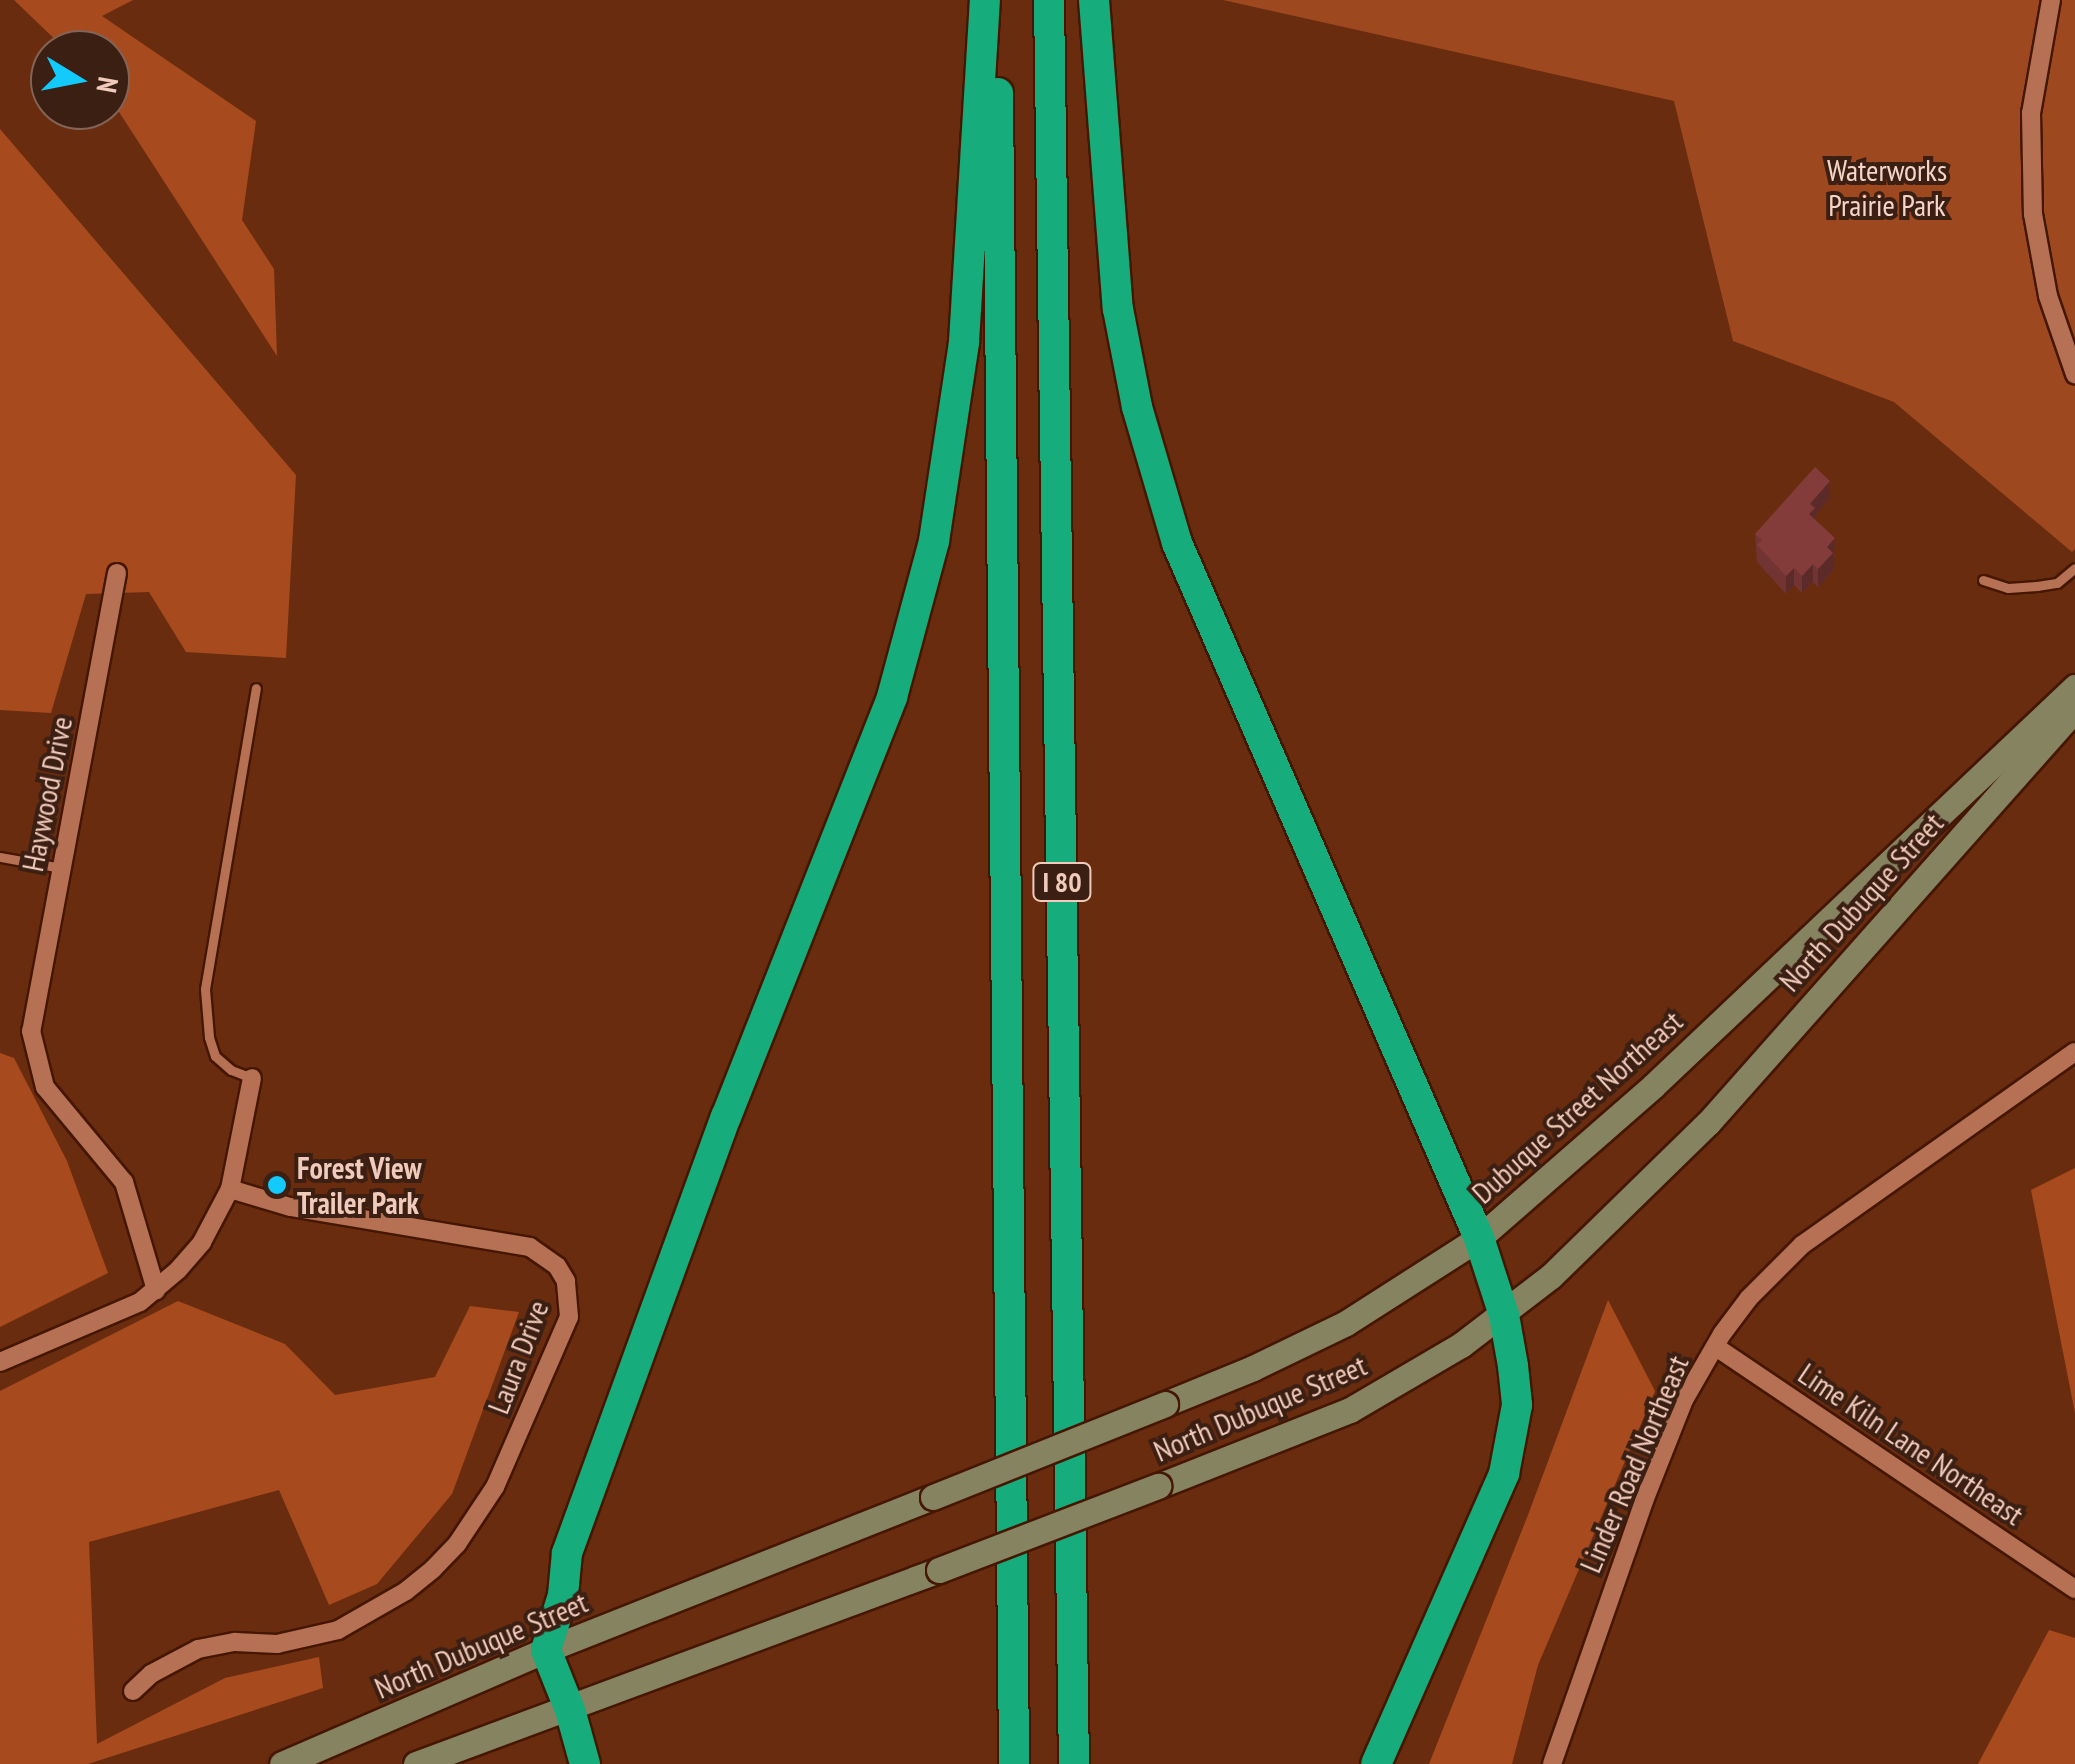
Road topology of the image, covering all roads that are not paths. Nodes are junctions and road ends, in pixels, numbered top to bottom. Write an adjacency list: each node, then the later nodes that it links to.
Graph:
1 (985, 0): 25 (highway)
2 (997, 0): 31 (highway, I 80)
3 (1049, 0): 32 (highway, I 80)
4 (1094, 0): 18 (highway)
5 (2051, 0): 6 (street)
6 (2075, 374)
7 (2075, 568): 9 (lane)
8 (116, 573): 14 (street, Haywood Drive)
9 (1983, 580)
10 (2075, 687): 18 (main road, Dubuque Street Northeast)
11 (256, 688): 16 (lane)
12 (2075, 708): 20 (main road, North Dubuque Street)
13 (0, 857): 14 (lane)
14 (61, 868): 19 (street, Haywood Drive)
15 (2075, 1052): 21 (street, Linder Road Northeast)
16 (252, 1078): 17 (street)
17 (230, 1189): 19 (street); 26 (street, Laura Drive)
18 (1479, 1238): 20 (highway); 23 (main road, Dubuque Street Northeast, bridge)
19 (156, 1290): 22 (street)
20 (1504, 1315): 27 (main road, North Dubuque Street, bridge); 33 (highway)
21 (1716, 1347): 24 (street, Lime Kiln Lane Northeast); 34 (street, Linder Road Northeast)
22 (0, 1362)
23 (1040, 1454): 25 (main road, North Dubuque Street, bridge)
24 (2075, 1588)
25 (546, 1650): 27 (highway); 28 (main road, North Dubuque Street)
26 (133, 1690)
27 (570, 1710): 29 (main road, North Dubuque Street); 30 (highway)
28 (282, 1764)
29 (416, 1764)
30 (585, 1764)
31 (1014, 1764)
32 (1074, 1764)
33 (1376, 1764)
34 (1552, 1764)

